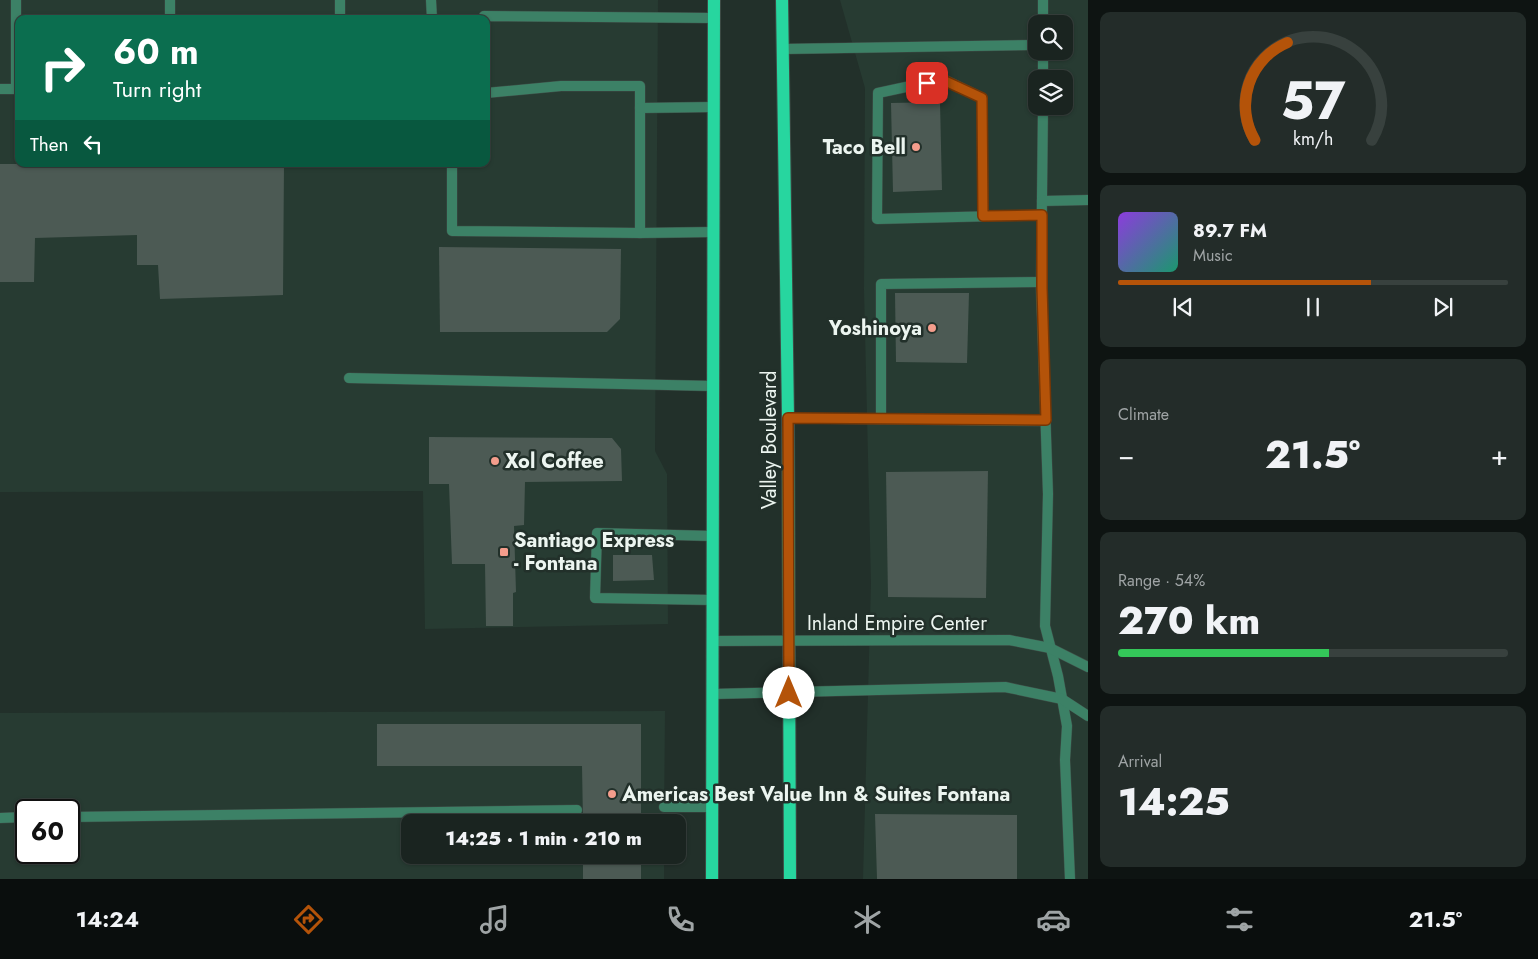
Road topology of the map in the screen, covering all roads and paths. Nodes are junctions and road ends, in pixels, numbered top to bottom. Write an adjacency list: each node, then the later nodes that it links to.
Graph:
1 (16, 0): 8 (lane)
2 (170, 0): 9 (lane)
3 (340, 0): 10 (lane)
4 (431, 0): 11 (lane)
5 (714, 0): 14 (main road)
6 (782, 0): 16 (main road, Valley Boulevard)
7 (1043, 0): 12 (lane)
8 (16, 15)
9 (170, 15)
10 (340, 15)
11 (432, 15)
12 (1043, 15)
13 (490, 16): 14 (lane)
14 (714, 18): 20 (main road)
15 (1028, 45): 16 (lane)
16 (782, 49): 33 (main road, Valley Boulevard)
17 (0, 89): 18 (lane)
18 (15, 89)
19 (490, 93): 21 (lane)
20 (714, 107): 21 (lane); 28 (main road)
21 (640, 108): 29 (lane)
22 (1043, 115): 25 (lane)
23 (452, 167): 29 (lane)
24 (1088, 200): 25 (lane)
25 (1042, 201): 26 (lane)
26 (1042, 215): 27 (lane); 30 (lane)
27 (983, 216): 27 (lane)
28 (714, 232): 29 (lane); 32 (main road)
29 (640, 233)
30 (1042, 282): 34 (lane); 35 (lane)
31 (348, 378): 32 (lane)
32 (712, 386): 36 (main road)
33 (788, 418): 34 (lane); 39 (main road, Valley Boulevard)
34 (881, 419): 35 (lane)
35 (1046, 420): 40 (lane)
36 (713, 536): 37 (main road); 37 (lane)
37 (713, 600): 38 (main road)
38 (713, 641): 39 (lane, Inland Empire Center); 43 (main road)
39 (789, 641): 40 (lane, Inland Empire Center); 42 (main road, Valley Boulevard)
40 (1050, 648): 41 (lane, Inland Empire Center); 44 (lane)
41 (1088, 667)
42 (789, 693): 43 (lane); 44 (lane); 53 (main road, Valley Boulevard)
43 (712, 694): 46 (main road)
44 (1062, 699): 45 (lane); 54 (lane)
45 (1088, 716)
46 (712, 806): 47 (lane); 52 (main road)
47 (664, 807)
48 (577, 810): 49 (lane)
49 (80, 817)
50 (0, 818): 51 (lane)
51 (15, 818)
52 (712, 879)
53 (790, 879)
54 (1070, 879)

